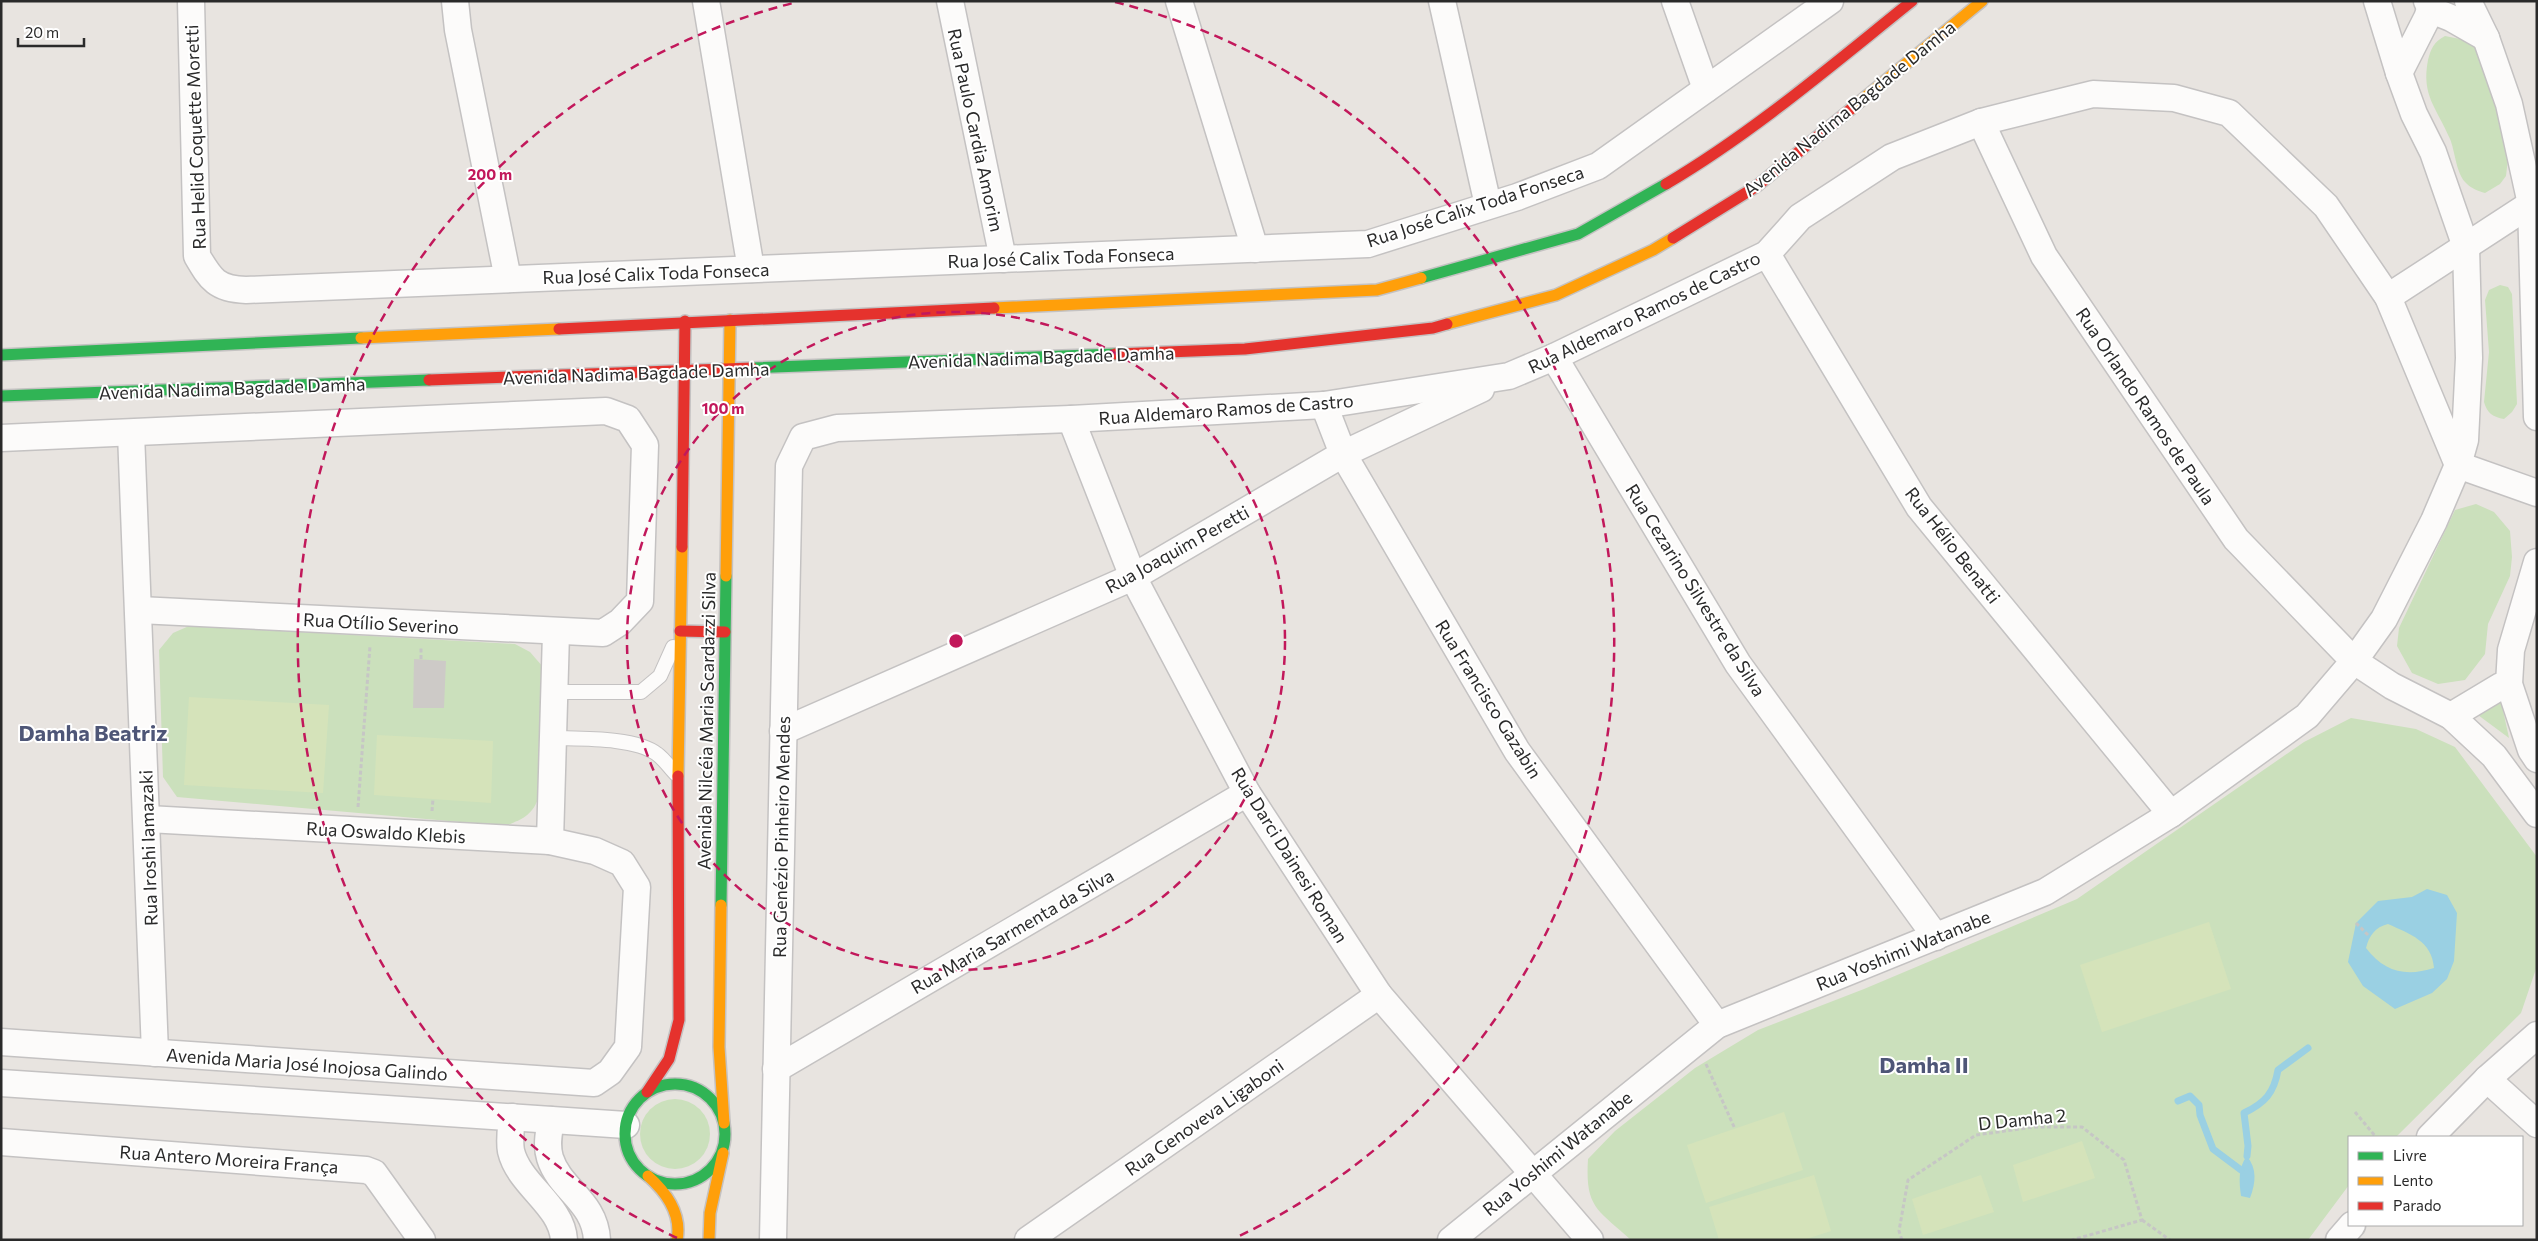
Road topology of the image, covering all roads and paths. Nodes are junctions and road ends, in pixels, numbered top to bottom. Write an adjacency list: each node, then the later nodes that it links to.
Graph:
1 (191, 1): 26 (street, Rua Helid Coquette Moretti)
2 (455, 1): 25 (street)
3 (706, 1): 24 (street)
4 (950, 1): 23 (street, Rua Paulo Cardia Amorim)
5 (1179, 1): 21 (street)
6 (1442, 1): 19 (street)
7 (1675, 1): 16 (street)
8 (1830, 1): 16 (street, Rua José Calix Toda Fonseca)
9 (1912, 1): 28 (street)
10 (1982, 1): 32 (street, Avenida Nadima Bagdade Damha)
11 (2377, 1): 15 (street, Rua Yoshimi Watanabe)
12 (2468, 1): 14 (street)
13 (2430, 4): 14 (street); 15 (street)
14 (2486, 38): 18 (street)
15 (2399, 73): 20 (street, Rua Yoshimi Watanabe)
16 (1706, 89): 19 (street, Rua José Calix Toda Fonseca)
17 (1981, 122): 22 (street, Rua Aldemaro Ramos de Castro); 27 (street, Rua Aldemaro Ramos de Castro); 52 (street, Rua Orlando Ramos de Paula)
18 (2534, 202): 20 (street); 37 (street)
19 (1488, 205): 21 (street, Rua José Calix Toda Fonseca)
20 (2466, 247): 27 (street); 43 (street, Rua Yoshimi Watanabe)
21 (1255, 249): 23 (street, Rua José Calix Toda Fonseca)
22 (1767, 254): 31 (street, Rua Aldemaro Ramos de Castro); 61 (street, Rua Hélio Benatti)
23 (1003, 259): 24 (street, Rua José Calix Toda Fonseca)
24 (751, 269): 25 (street, Rua José Calix Toda Fonseca)
25 (508, 279): 26 (street, Rua José Calix Toda Fonseca)
26 (227, 290)
27 (2388, 297): 43 (street, Rua Aldemaro Ramos de Castro)
28 (730, 320): 29 (street); 32 (street, Avenida Nilcéia Maria Scardazzi Silva)
29 (685, 322): 30 (street); 33 (street, Avenida Nilcéia Maria Scardazzi Silva)
30 (1, 356)
31 (1554, 357): 34 (street, Rua Aldemaro Ramos de Castro); 68 (street, Rua Cezarino Silvestre da Silva)
32 (729, 370): 33 (street, Avenida Nadima Bagdade Damha); 50 (street, Avenida Nilcéia Maria Scardazzi Silva)
33 (684, 371): 35 (street, Avenida Nadima Bagdade Damha); 49 (street, Avenida Nilcéia Maria Scardazzi Silva)
34 (1509, 376): 36 (street, Rua Aldemaro Ramos de Castro); 42 (street, Rua Joaquim Peretti)
35 (1, 396)
36 (1324, 405): 38 (street, Rua Aldemaro Ramos de Castro); 42 (street, Rua Francisco Gazabin)
37 (2537, 417)
38 (1071, 419): 40 (street, Rua Aldemaro Ramos de Castro); 46 (street, Rua Darci Dainesi Roman)
39 (131, 432): 41 (street); 47 (street, Rua Iroshi Iamazaki); 51 (street, Rua Otílio Severino)
40 (803, 437): 56 (street, Rua Genézio Pinheiro Mendes)
41 (1, 438)
42 (1343, 454): 46 (street, Rua Joaquim Peretti); 70 (street, Rua Francisco Gazabin)
43 (2458, 464): 44 (street); 52 (street, Rua Yoshimi Watanabe)
44 (2537, 493)
45 (2537, 562): 53 (street)
46 (1133, 577): 56 (street, Rua Joaquim Peretti); 60 (street, Rua Darci Dainesi Roman)
47 (139, 610): 48 (street, Rua Otílio Severino); 63 (street, Rua Iroshi Iamazaki)
48 (371, 623): 51 (street, Rua Otílio Severino); 64 (path)
49 (680, 631): 50 (street); 54 (lane); 59 (street, Avenida Nilcéia Maria Scardazzi Silva)
50 (725, 632): 83 (street, Avenida Nilcéia Maria Scardazzi Silva)
51 (556, 633): 54 (street)
52 (2354, 661): 55 (street, Rua Orlando Ramos de Paula); 61 (street, Rua Yoshimi Watanabe)
53 (2509, 684): 55 (street); 58 (street)
54 (554, 692): 57 (street)
55 (2451, 716): 62 (street, Rua Orlando Ramos de Paula)
56 (783, 731): 75 (street, Rua Genézio Pinheiro Mendes)
57 (553, 738): 59 (lane); 65 (street)
58 (2537, 759)
59 (678, 777): 79 (street, Avenida Nilcéia Maria Scardazzi Silva)
60 (1247, 793): 69 (street, Rua Darci Dainesi Roman); 75 (street, Rua Maria Sarmenta da Silva)
61 (2171, 814): 68 (street, Rua Yoshimi Watanabe)
62 (2537, 814)
63 (148, 819): 64 (street, Rua Oswaldo Klebis); 74 (street, Rua Iroshi Iamazaki)
64 (356, 830): 65 (street, Rua Oswaldo Klebis)
65 (550, 841): 76 (street, Rua Oswaldo Klebis)
66 (2356, 923): 67 (path)
67 (2369, 936)
68 (1936, 937): 70 (street, Rua Yoshimi Watanabe)
69 (1379, 995): 91 (street, Rua Darci Dainesi Roman); 101 (street, Rua Genoveva Ligaboni)
70 (1717, 1025): 72 (street, Rua Yoshimi Watanabe)
71 (2537, 1035): 77 (street)
72 (1696, 1040): 86 (path); 91 (street, Rua Yoshimi Watanabe)
73 (1, 1042): 74 (street, Avenida Maria José Inojosa Galindo)
74 (155, 1053): 76 (street, Avenida Maria José Inojosa Galindo)
75 (776, 1069): 100 (street, Rua Genézio Pinheiro Mendes)
76 (610, 1072)
77 (2487, 1079): 84 (street); 88 (street)
78 (1, 1083): 81 (street)
79 (647, 1092): 83 (street); 85 (street)
80 (2355, 1112): 87 (path)
81 (512, 1117): 82 (street); 96 (street)
82 (551, 1120): 85 (street); 97 (street)
83 (724, 1123): 90 (street)
84 (2537, 1124)
85 (626, 1125): 92 (street)
86 (1734, 1129)
87 (2375, 1136)
88 (2431, 1136)
89 (1, 1142): 95 (street, Rua Antero Moreira França)
90 (724, 1143): 92 (street); 99 (street)
91 (1531, 1174): 102 (street, Rua Yoshimi Watanabe); 103 (street, Rua Darci Dainesi Roman)
92 (648, 1176): 98 (street)
93 (2142, 1220): 104 (path, D Damha 2); 105 (path); 106 (path)
94 (2351, 1226): 107 (street)
95 (422, 1240)
96 (564, 1240)
97 (597, 1240)
98 (677, 1240)
99 (709, 1240)
100 (773, 1240)
101 (1028, 1240)
102 (1451, 1240)
103 (1590, 1240)
104 (1902, 1240)
105 (2072, 1240)
106 (2170, 1240)
107 (2339, 1240)

